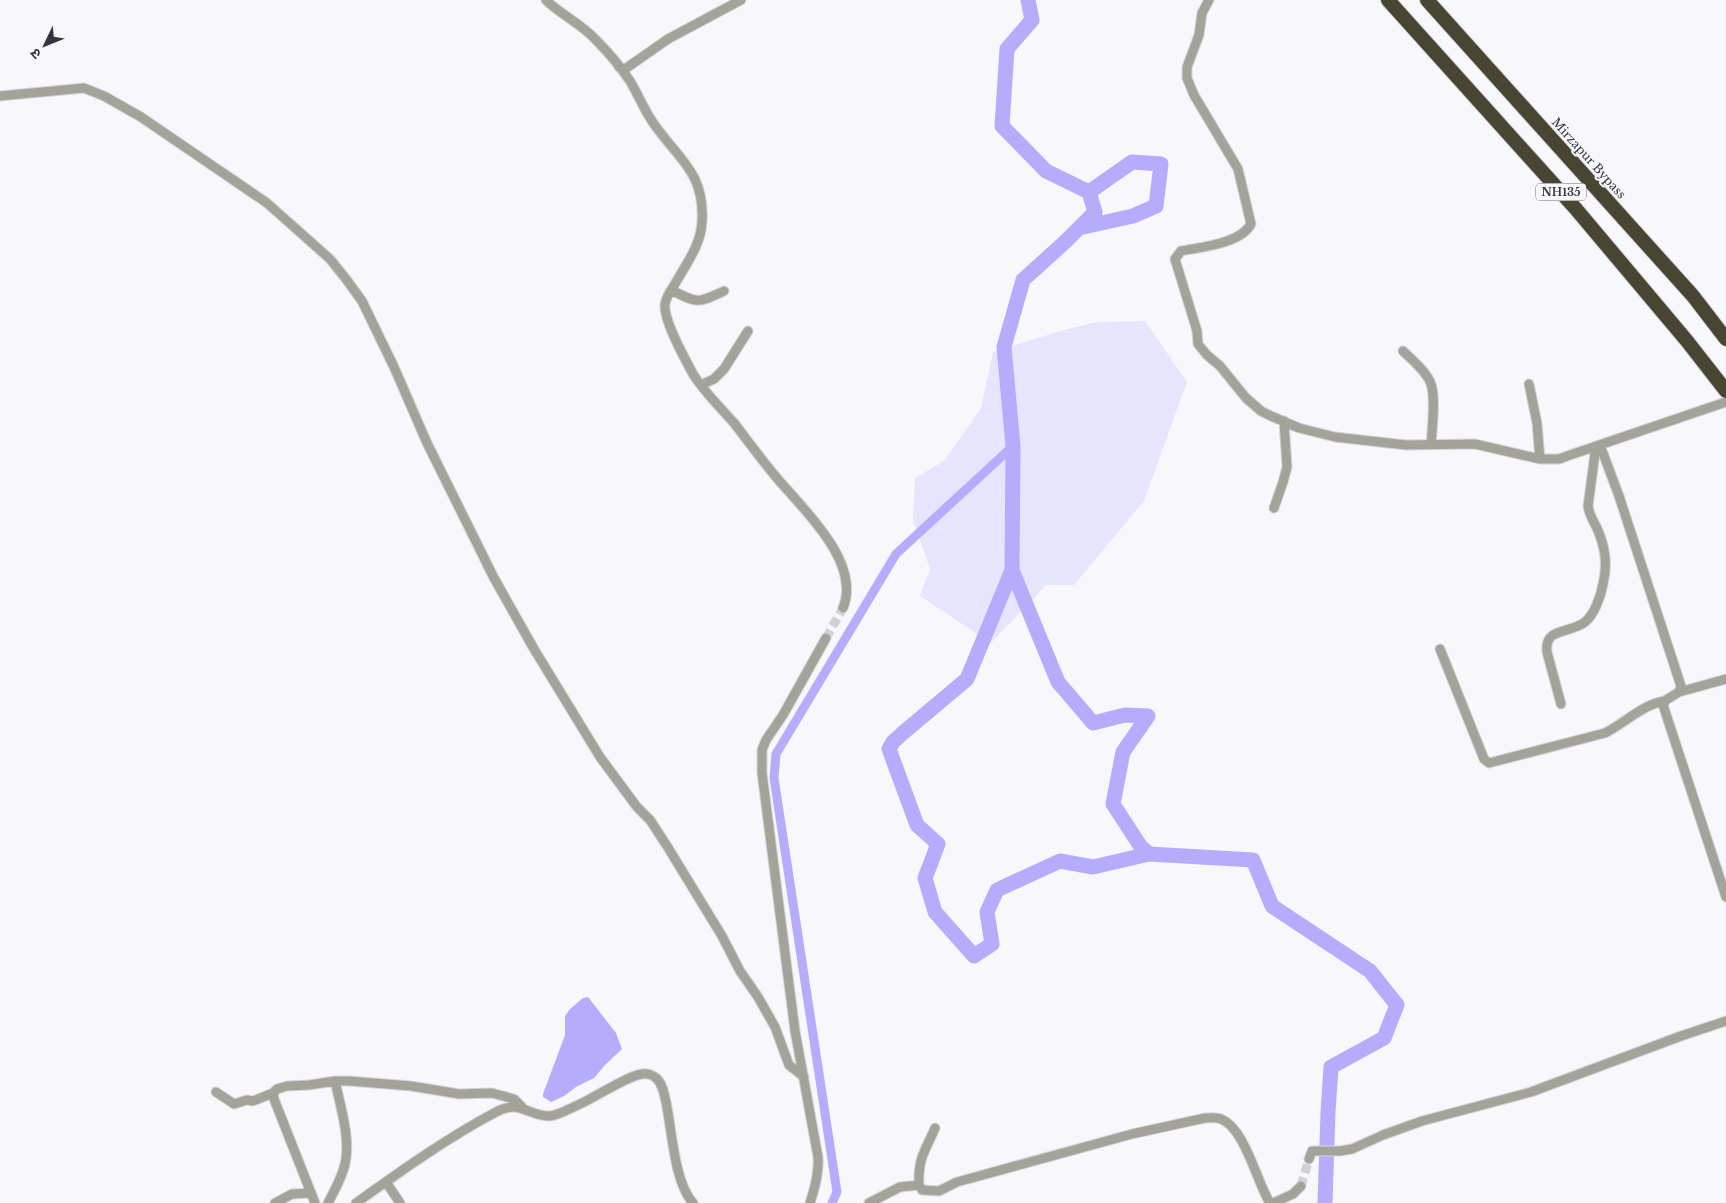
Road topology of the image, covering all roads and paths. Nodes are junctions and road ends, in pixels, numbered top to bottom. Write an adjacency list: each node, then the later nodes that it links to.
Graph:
1 (546, 0): 6 (street)
2 (741, 0): 6 (street)
3 (1209, 0): 17 (street)
4 (1388, 0): 15 (highway, NH135)
5 (1428, 0): 11 (highway, Mirzapur Bypass / NH135)
6 (619, 66): 8 (street)
7 (0, 96): 31 (street)
8 (671, 290): 9 (street); 14 (street)
9 (724, 291)
10 (748, 331): 14 (street)
11 (1726, 339)
12 (1403, 351): 18 (street)
13 (1530, 384): 20 (street)
14 (701, 385): 22 (street)
15 (1726, 391)
16 (1726, 402): 19 (street)
17 (1284, 421): 18 (street); 21 (street)
18 (1431, 444): 20 (street)
19 (1598, 446): 20 (street); 26 (street); 28 (street)
20 (1540, 459)
21 (1274, 508)
22 (844, 608)
23 (826, 638): 31 (street)
24 (1440, 649): 27 (street)
25 (1726, 679): 26 (street)
26 (1679, 692): 27 (street)
27 (1664, 701): 29 (street)
28 (1561, 704)
29 (1726, 896)
30 (1726, 1021): 37 (street)
31 (804, 1077): 49 (street)
32 (335, 1080): 34 (street); 35 (street); 45 (street)
33 (216, 1092): 34 (street)
34 (274, 1093): 41 (street)
35 (522, 1107): 38 (street); 48 (street)
36 (935, 1128): 39 (street)
37 (1309, 1159)
38 (386, 1182): 46 (street); 47 (street)
39 (919, 1185): 42 (street); 52 (street)
40 (1301, 1186): 52 (street)
41 (310, 1193): 43 (street); 44 (street)
42 (887, 1193): 50 (street); 51 (street)
43 (275, 1203)
44 (315, 1203)
45 (328, 1203)
46 (356, 1203)
47 (400, 1203)
48 (693, 1203)
49 (810, 1203)
50 (870, 1203)
51 (892, 1203)
52 (1272, 1203)

